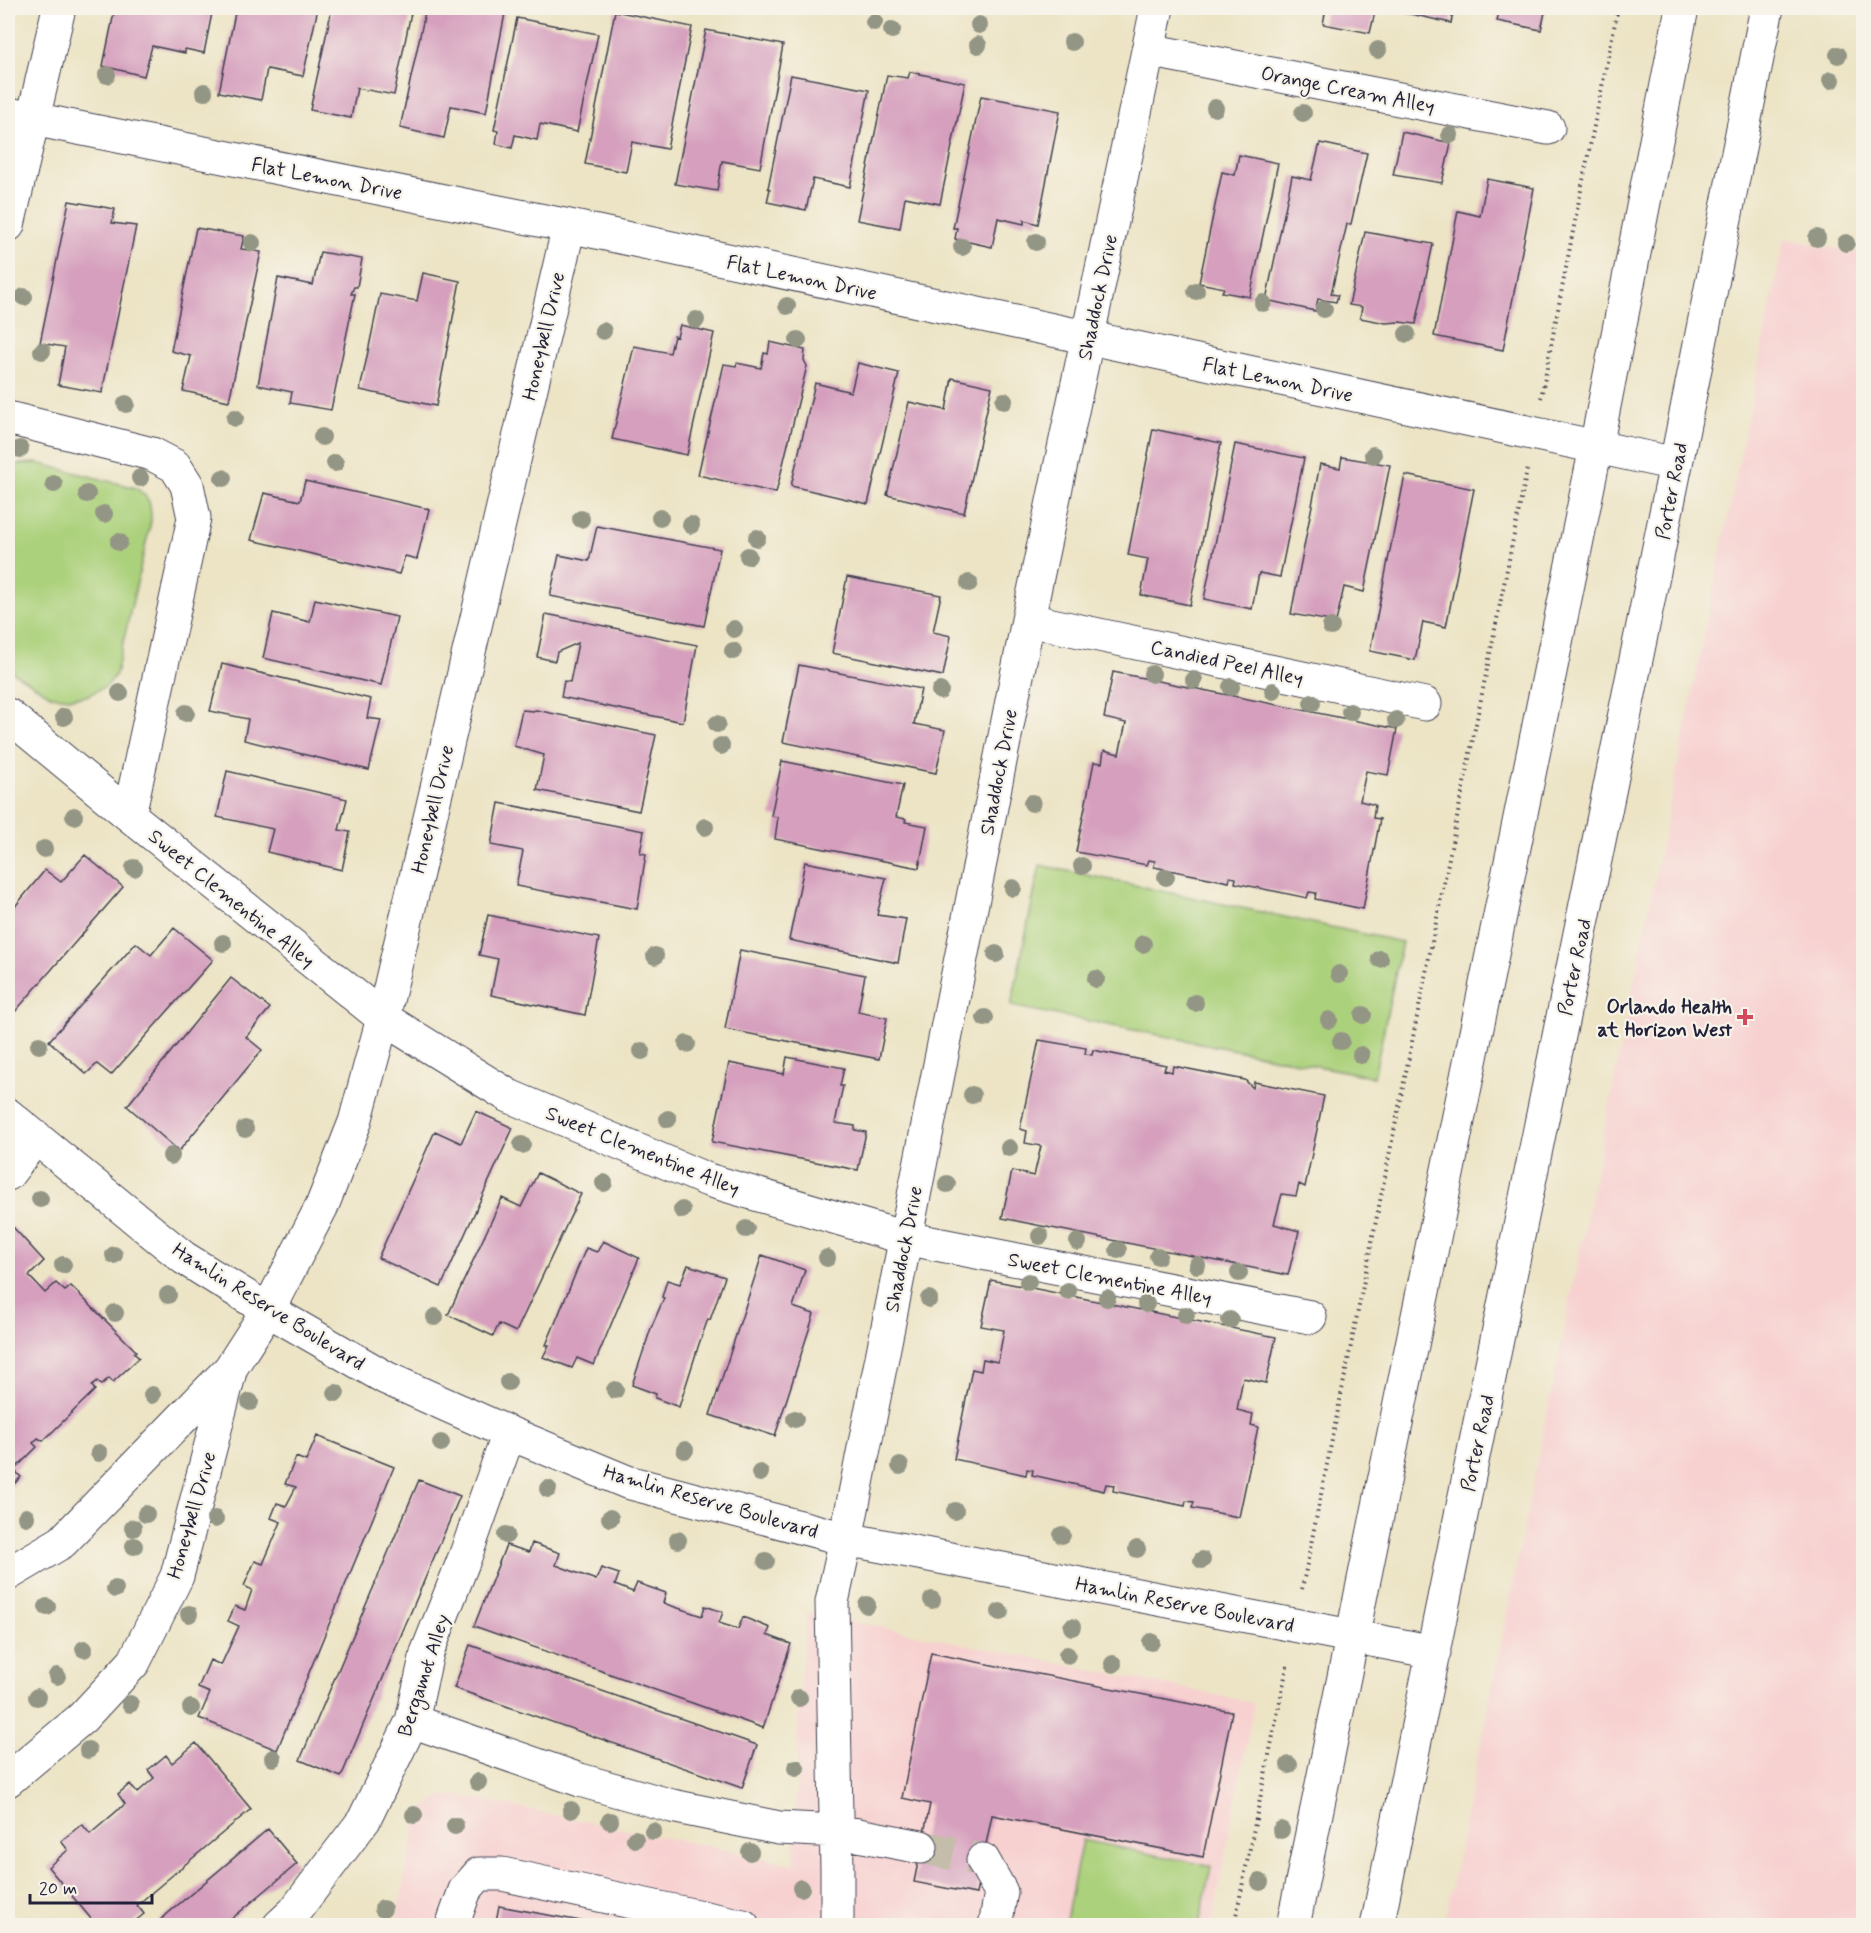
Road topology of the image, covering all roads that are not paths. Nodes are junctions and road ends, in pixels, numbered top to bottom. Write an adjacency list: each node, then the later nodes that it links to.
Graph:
1 (58, 8): 6 (street)
2 (1157, 8): 5 (street, Shaddock Drive)
3 (1682, 8): 12 (street)
4 (1767, 8): 13 (street, Porter Road)
5 (1148, 50): 7 (street, Orange Cream Alley); 10 (street, Shaddock Drive)
6 (20, 116): 8 (street); 9 (street, Flat Lemon Drive)
7 (1548, 128)
8 (8, 225)
9 (569, 226): 10 (street, Flat Lemon Drive); 18 (street, Honeybell Drive)
10 (1088, 339): 12 (street, Flat Lemon Drive); 14 (street, Shaddock Drive)
11 (8, 418): 17 (street, Sweet Clementine Alley)
12 (1596, 447): 13 (street, Flat Lemon Drive); 29 (street)
13 (1676, 464): 30 (street, Porter Road)
14 (1028, 620): 15 (street, Candied Peel Alley); 22 (street, Shaddock Drive)
15 (1425, 704)
16 (8, 715): 17 (street, Sweet Clementine Alley)
17 (129, 815): 18 (street, Sweet Clementine Alley)
18 (383, 1018): 22 (street, Sweet Clementine Alley); 23 (street, Honeybell Drive)
19 (8, 1115): 20 (street, Hamlin Reserve Boulevard)
20 (36, 1137): 21 (street); 23 (street, Hamlin Reserve Boulevard)
21 (8, 1174)
22 (905, 1238): 24 (street, Sweet Clementine Alley); 27 (street, Shaddock Drive)
23 (268, 1310): 25 (street, Honeybell Drive); 26 (street, Hamlin Reserve Boulevard)
24 (1310, 1317)
25 (230, 1369): 28 (street, Honeybell Drive); 32 (street, Honeybell Drive)
26 (509, 1433): 27 (street, Hamlin Reserve Boulevard); 31 (street, Bergamot Alley)
27 (846, 1539): 29 (street, Hamlin Reserve Boulevard); 33 (street, Shaddock Drive)
28 (8, 1574)
29 (1353, 1636): 30 (street, Hamlin Reserve Boulevard); 41 (street)
30 (1434, 1652): 42 (street, Porter Road)
31 (412, 1721): 33 (street); 36 (street, Bergamot Alley)
32 (8, 1780)
33 (837, 1831): 34 (street); 39 (street, Shaddock Drive)
34 (921, 1847)
35 (983, 1860): 40 (street)
36 (279, 1926)
37 (452, 1926): 38 (street)
38 (743, 1926)
39 (837, 1926)
40 (995, 1926)
41 (1293, 1926)
42 (1377, 1926)

